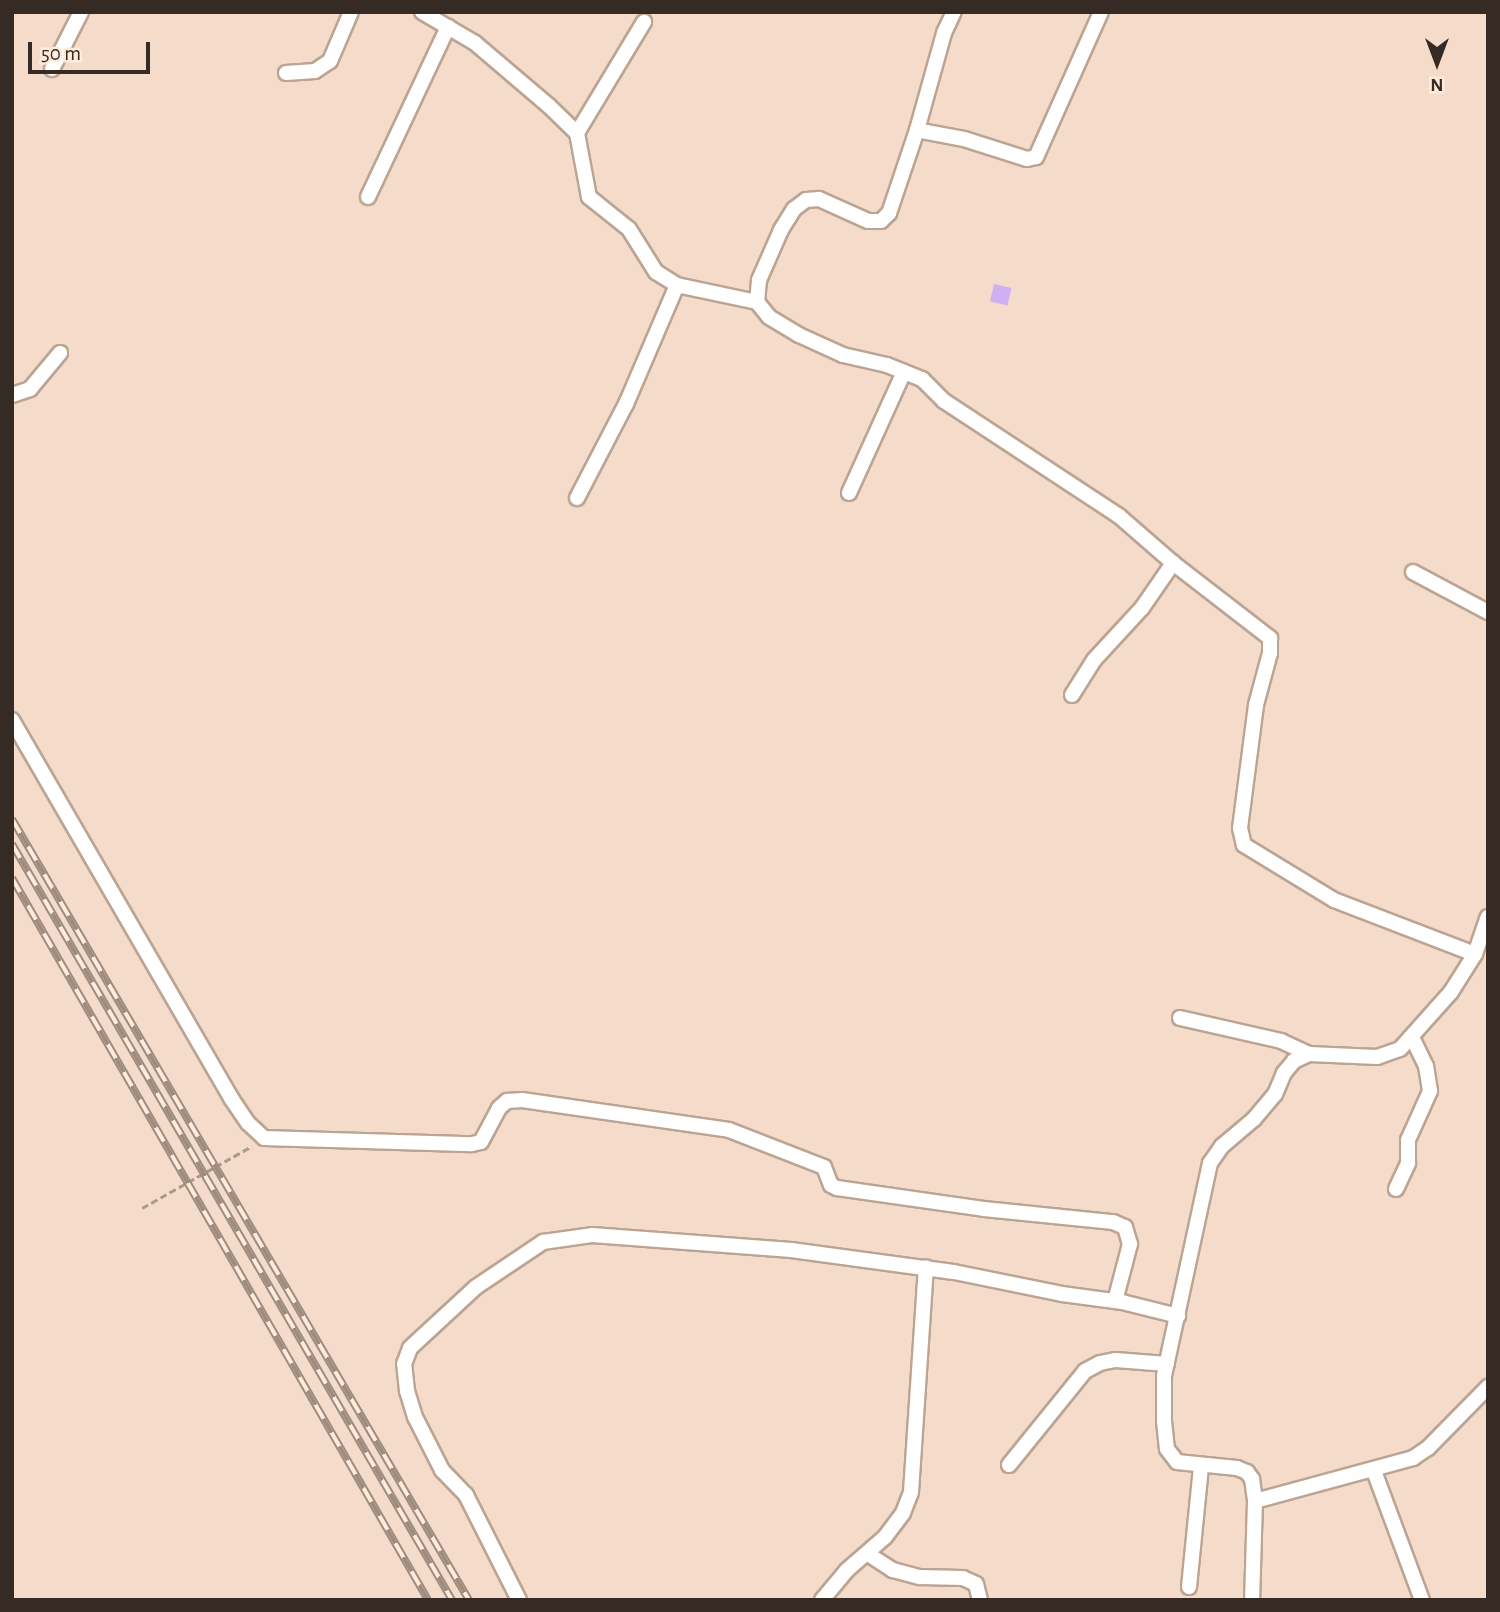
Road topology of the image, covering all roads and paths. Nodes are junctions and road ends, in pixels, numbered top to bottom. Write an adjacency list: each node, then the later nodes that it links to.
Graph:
1 (81, 12): 8 (street)
2 (351, 12): 9 (street)
3 (422, 12): 7 (street)
4 (954, 12): 10 (street)
5 (1101, 12): 10 (street)
6 (644, 22): 11 (street)
7 (448, 27): 11 (street); 12 (street)
8 (52, 69)
9 (286, 74)
10 (917, 130): 14 (street)
11 (576, 133): 13 (street)
12 (368, 197)
13 (677, 285): 14 (street); 19 (street)
14 (757, 302): 16 (street)
15 (60, 353): 17 (street)
16 (904, 372): 18 (street); 20 (street)
17 (12, 395)
18 (849, 493)
19 (577, 498)
20 (1173, 563): 23 (street); 26 (street)
21 (1413, 572): 22 (street)
22 (1488, 612)
23 (1072, 695)
24 (12, 720): 30 (street)
25 (1488, 917): 26 (street)
26 (1475, 954): 28 (street)
27 (1180, 1018): 29 (street)
28 (1412, 1037): 29 (street); 31 (street)
29 (1309, 1054): 35 (street)
30 (264, 1138): 32 (path); 34 (street)
31 (1396, 1189)
32 (142, 1208)
33 (926, 1268): 34 (street); 42 (street); 44 (street)
34 (1115, 1301): 35 (street)
35 (1178, 1316): 36 (street)
36 (1167, 1364): 38 (street); 39 (street)
37 (1488, 1387): 40 (street)
38 (1009, 1465)
39 (1201, 1466): 41 (street); 43 (street)
40 (1374, 1471): 41 (street); 48 (street)
41 (1255, 1501): 47 (street)
42 (869, 1554): 45 (street); 46 (street)
43 (1189, 1587)
44 (519, 1600)
45 (822, 1600)
46 (980, 1600)
47 (1252, 1600)
48 (1422, 1600)

